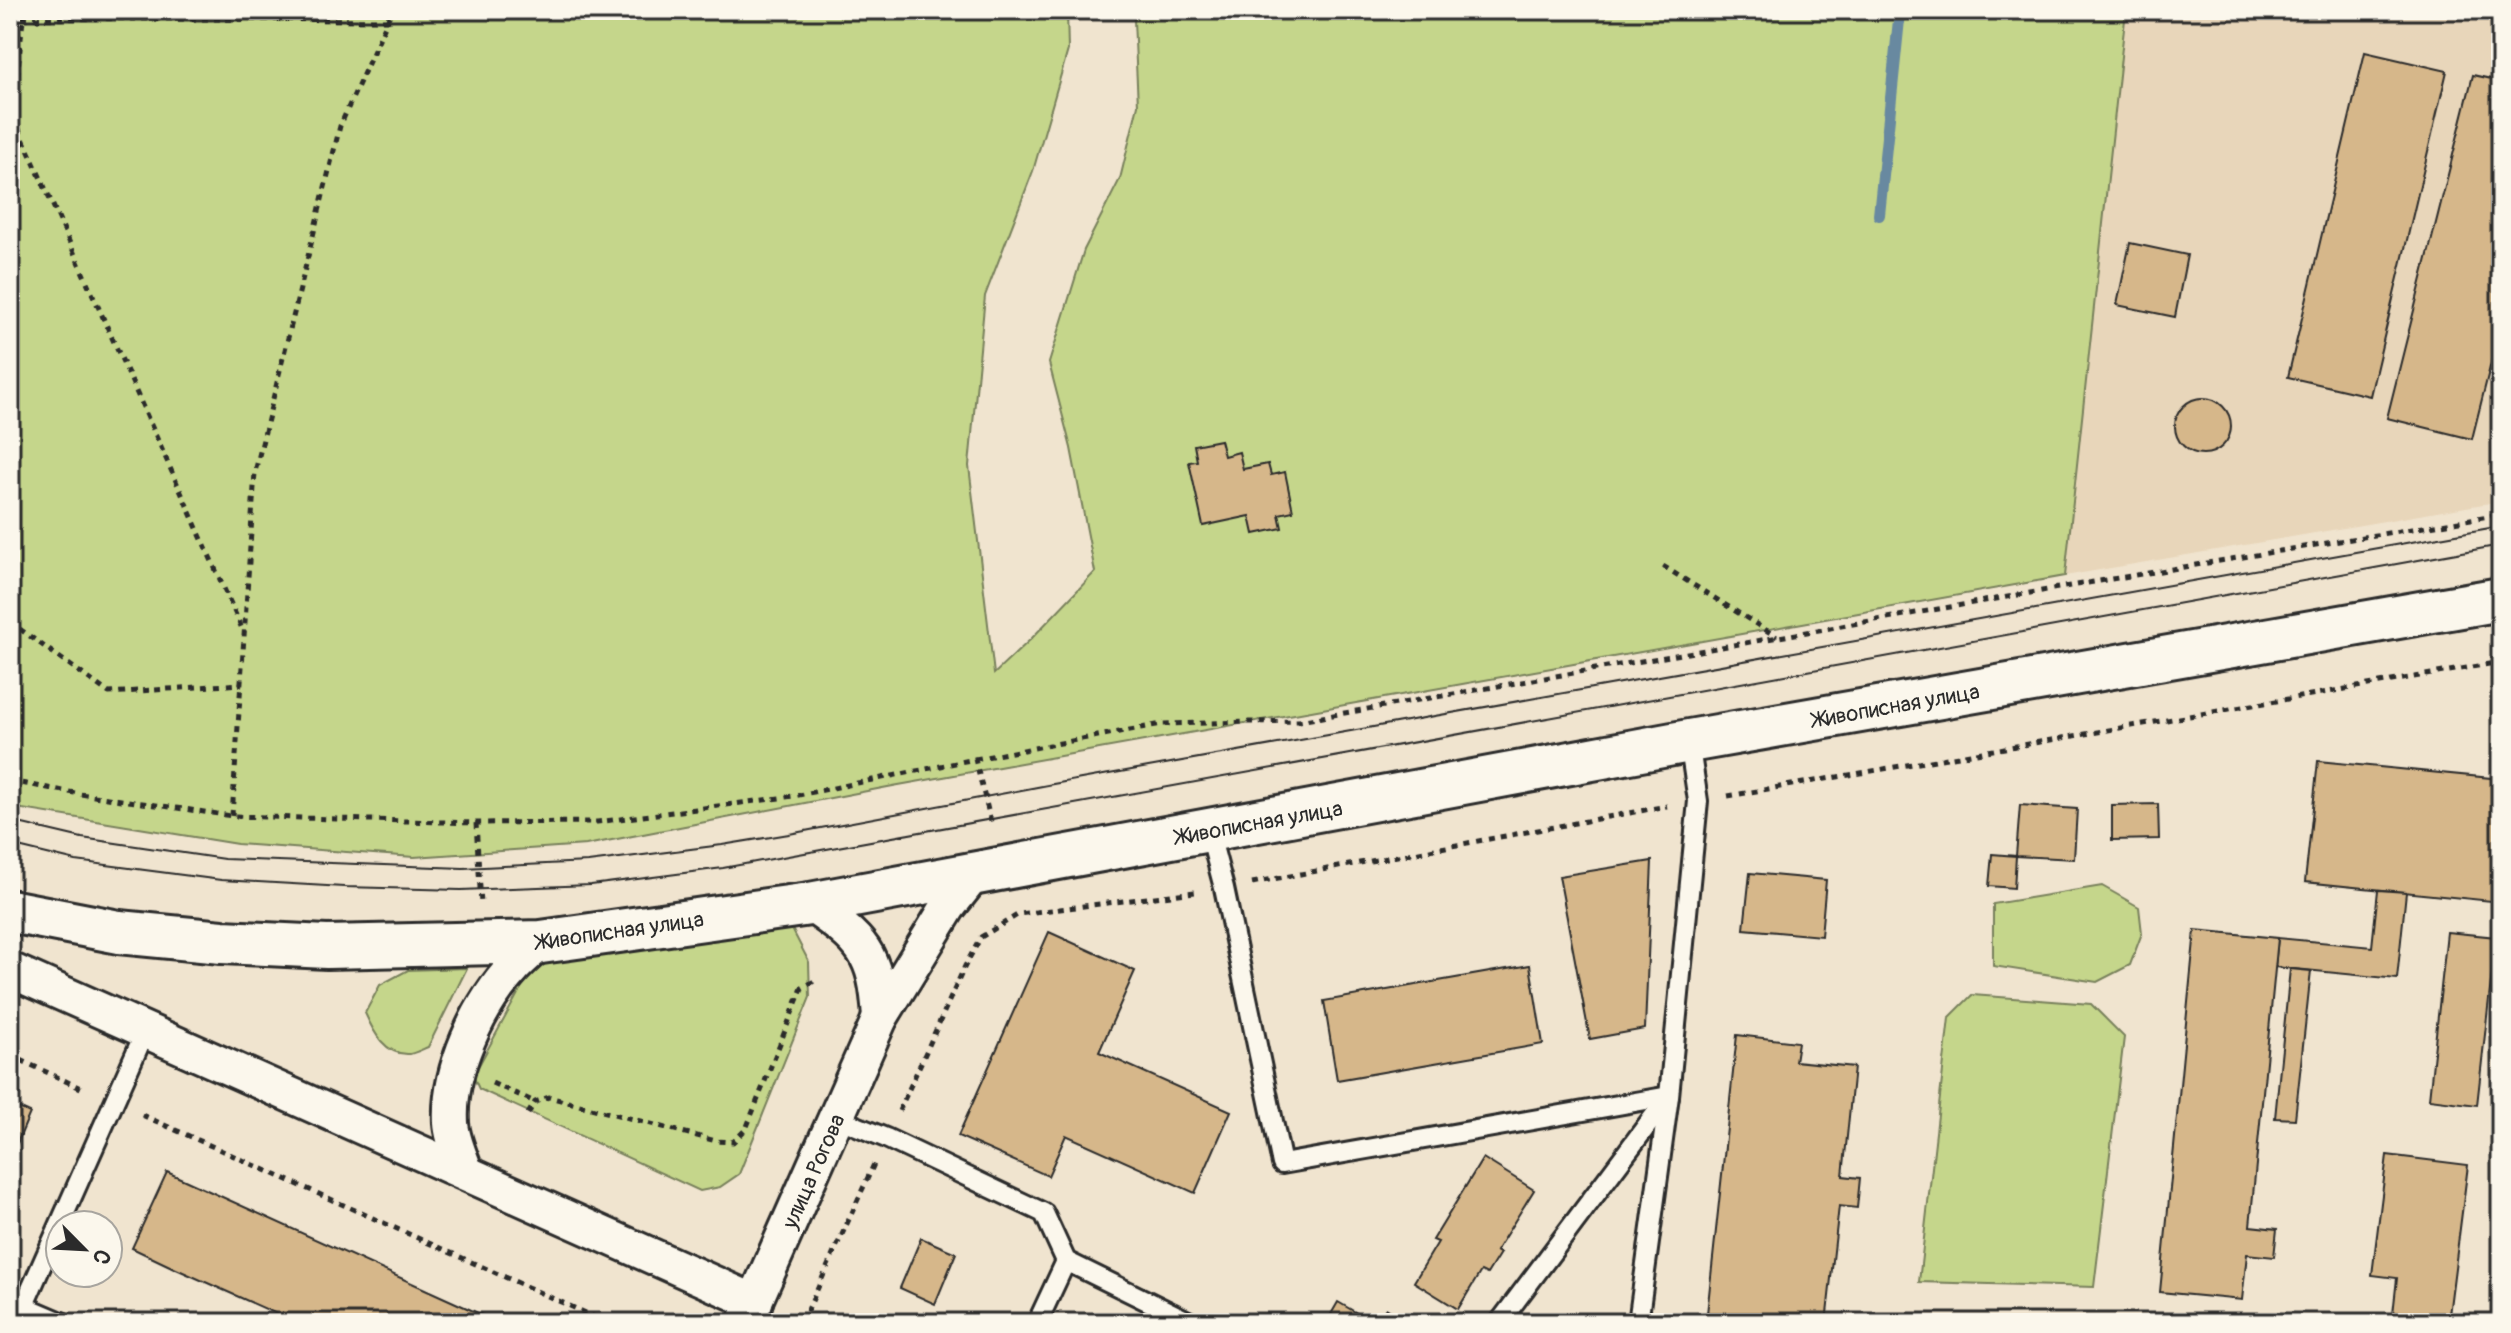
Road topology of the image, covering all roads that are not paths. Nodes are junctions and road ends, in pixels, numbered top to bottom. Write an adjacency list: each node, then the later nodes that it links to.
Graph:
1 (2501, 599): 2 (street, Живописная улица)
2 (1689, 741): 3 (street, Живописная улица); 11 (lane)
3 (1209, 831): 4 (street, Живописная улица); 11 (lane)
4 (989, 871): 5 (street, Живописная улица); 9 (street, улица Рогова)
5 (810, 904): 7 (street, Живописная улица); 9 (street, улица Рогова)
6 (10, 911): 7 (street, Живописная улица)
7 (541, 942): 13 (street)
8 (10, 970): 10 (street)
9 (880, 1018): 12 (street, улица Рогова)
10 (145, 1032): 13 (street); 15 (lane)
11 (1669, 1096): 20 (lane); 21 (lane)
12 (837, 1118): 14 (lane); 16 (street, улица Рогова)
13 (465, 1171): 16 (street)
14 (1066, 1261): 18 (lane); 19 (lane)
15 (17, 1309): 17 (lane)
16 (750, 1312)
17 (64, 1323)
18 (1037, 1323)
19 (1192, 1323)
20 (1499, 1323)
21 (1638, 1323)

